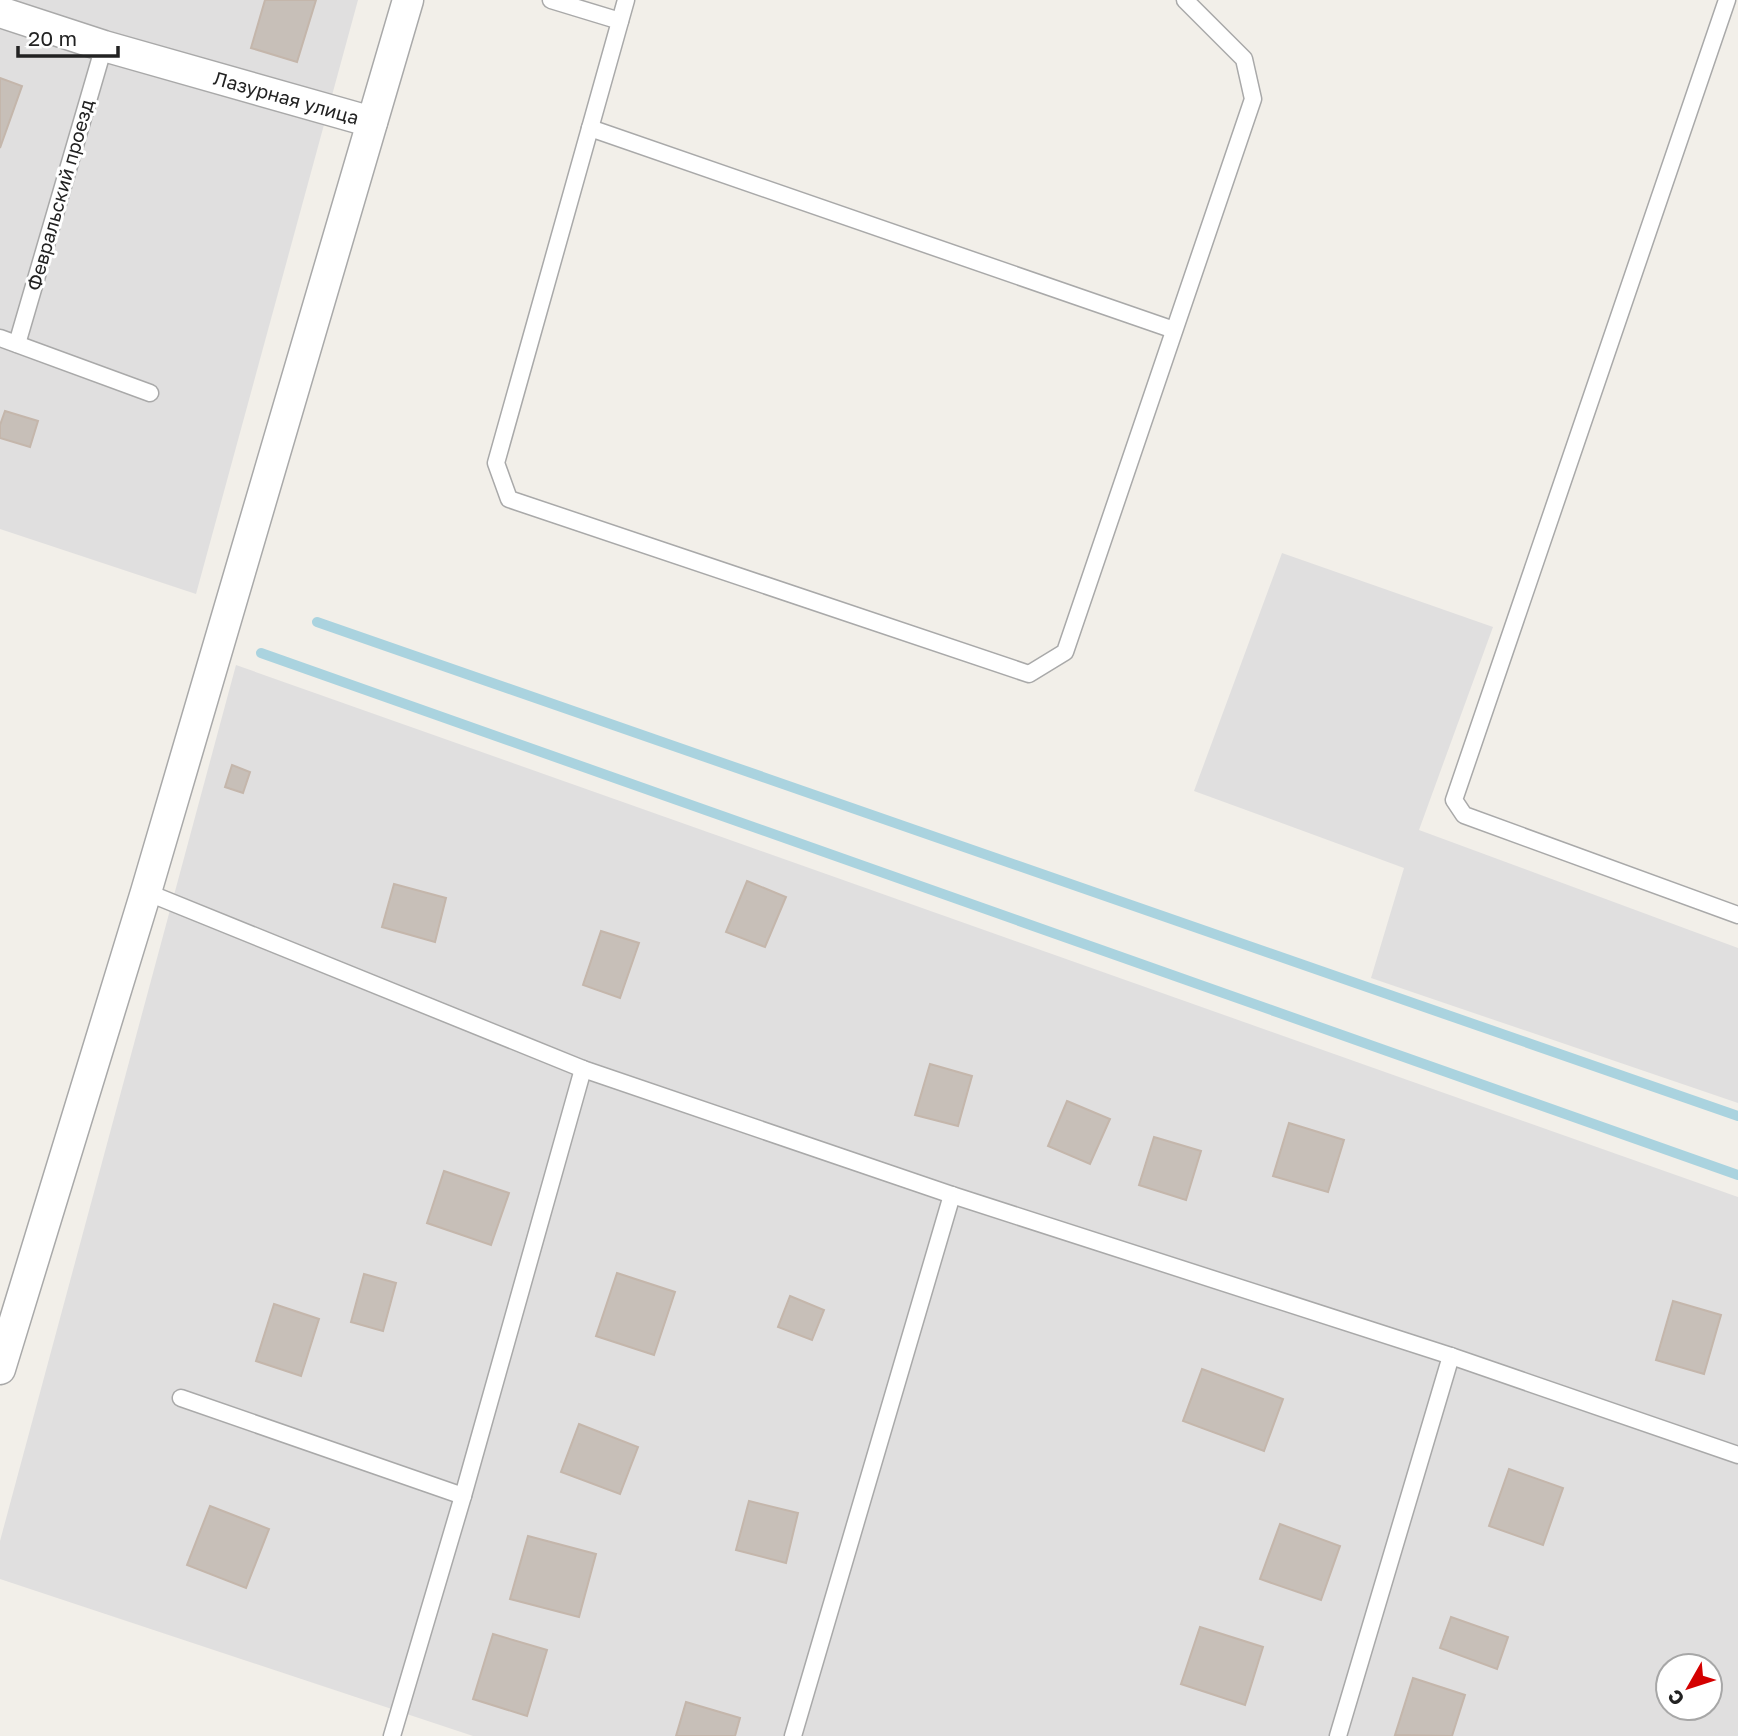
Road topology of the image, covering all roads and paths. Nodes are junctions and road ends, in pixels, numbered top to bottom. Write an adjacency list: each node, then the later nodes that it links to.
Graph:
1 (408, 0): 9 (street)
2 (551, 0): 7 (lane)
3 (626, 0): 7 (lane)
4 (1185, 0): 11 (lane)
5 (1727, 0): 16 (lane)
6 (0, 12): 8 (street, Лазурная улица)
7 (620, 21): 10 (lane)
8 (104, 46): 9 (street, Лазурная улица); 13 (lane, Февральский проезд)
9 (372, 122): 15 (street)
10 (590, 128): 11 (lane); 11 (lane)
11 (1174, 330)
12 (0, 338): 13 (lane)
13 (17, 344): 14 (lane)
14 (150, 393)
15 (146, 892): 17 (lane); 20 (street)
16 (1738, 915)
17 (583, 1069): 18 (lane); 23 (lane)
18 (952, 1195): 19 (lane); 25 (lane)
19 (1451, 1356): 22 (lane); 26 (lane)
20 (1, 1365)
21 (181, 1398): 23 (lane)
22 (1738, 1455)
23 (463, 1496): 24 (lane)
24 (392, 1736)
25 (793, 1736)
26 (1338, 1736)

